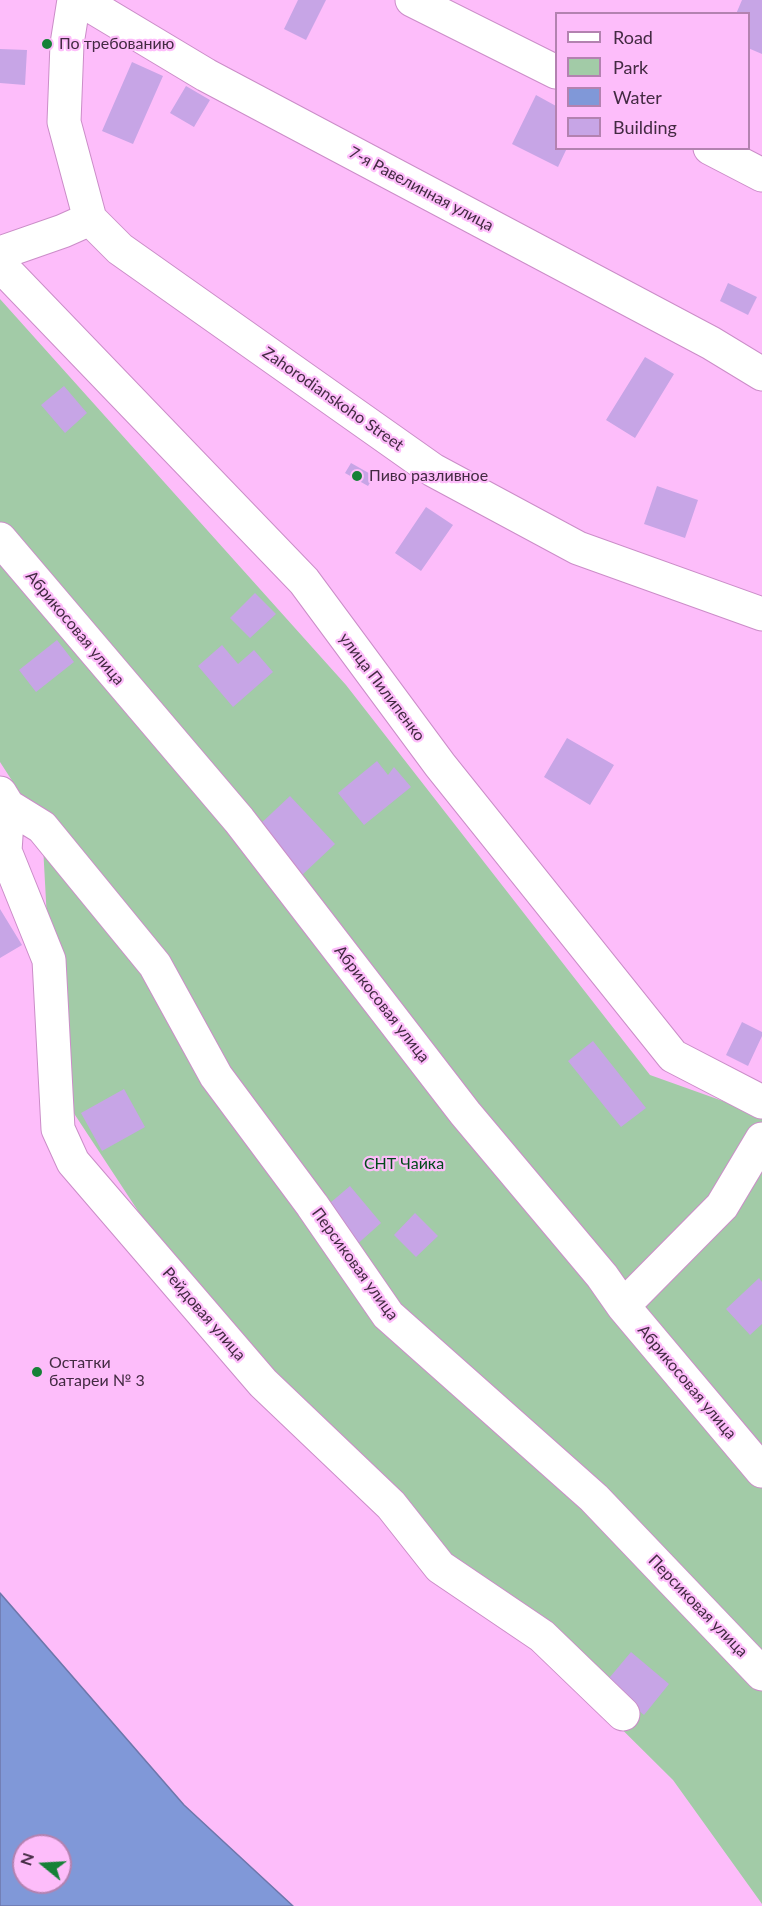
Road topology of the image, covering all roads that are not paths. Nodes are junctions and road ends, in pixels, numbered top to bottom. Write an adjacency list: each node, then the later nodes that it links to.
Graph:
1 (74, 0): 7 (street)
2 (81, 0): 10 (street, 7-я Равелинная улица)
3 (412, 0): 4 (street)
4 (555, 72)
5 (714, 150): 6 (street)
6 (762, 174)
7 (90, 219): 8 (street); 12 (street, Zahorodianskoho Street)
8 (0, 253)
9 (0, 265): 14 (street, улица Пилипенко)
10 (762, 374)
11 (0, 539): 16 (street, Абрикосовая улица)
12 (762, 614)
13 (4, 800): 18 (street, Персиковая улица); 19 (street, Рейдовая улица)
14 (762, 1102)
15 (762, 1139): 16 (street)
16 (623, 1306): 17 (street, Абрикосовая улица)
17 (762, 1471)
18 (762, 1674)
19 (623, 1714)

